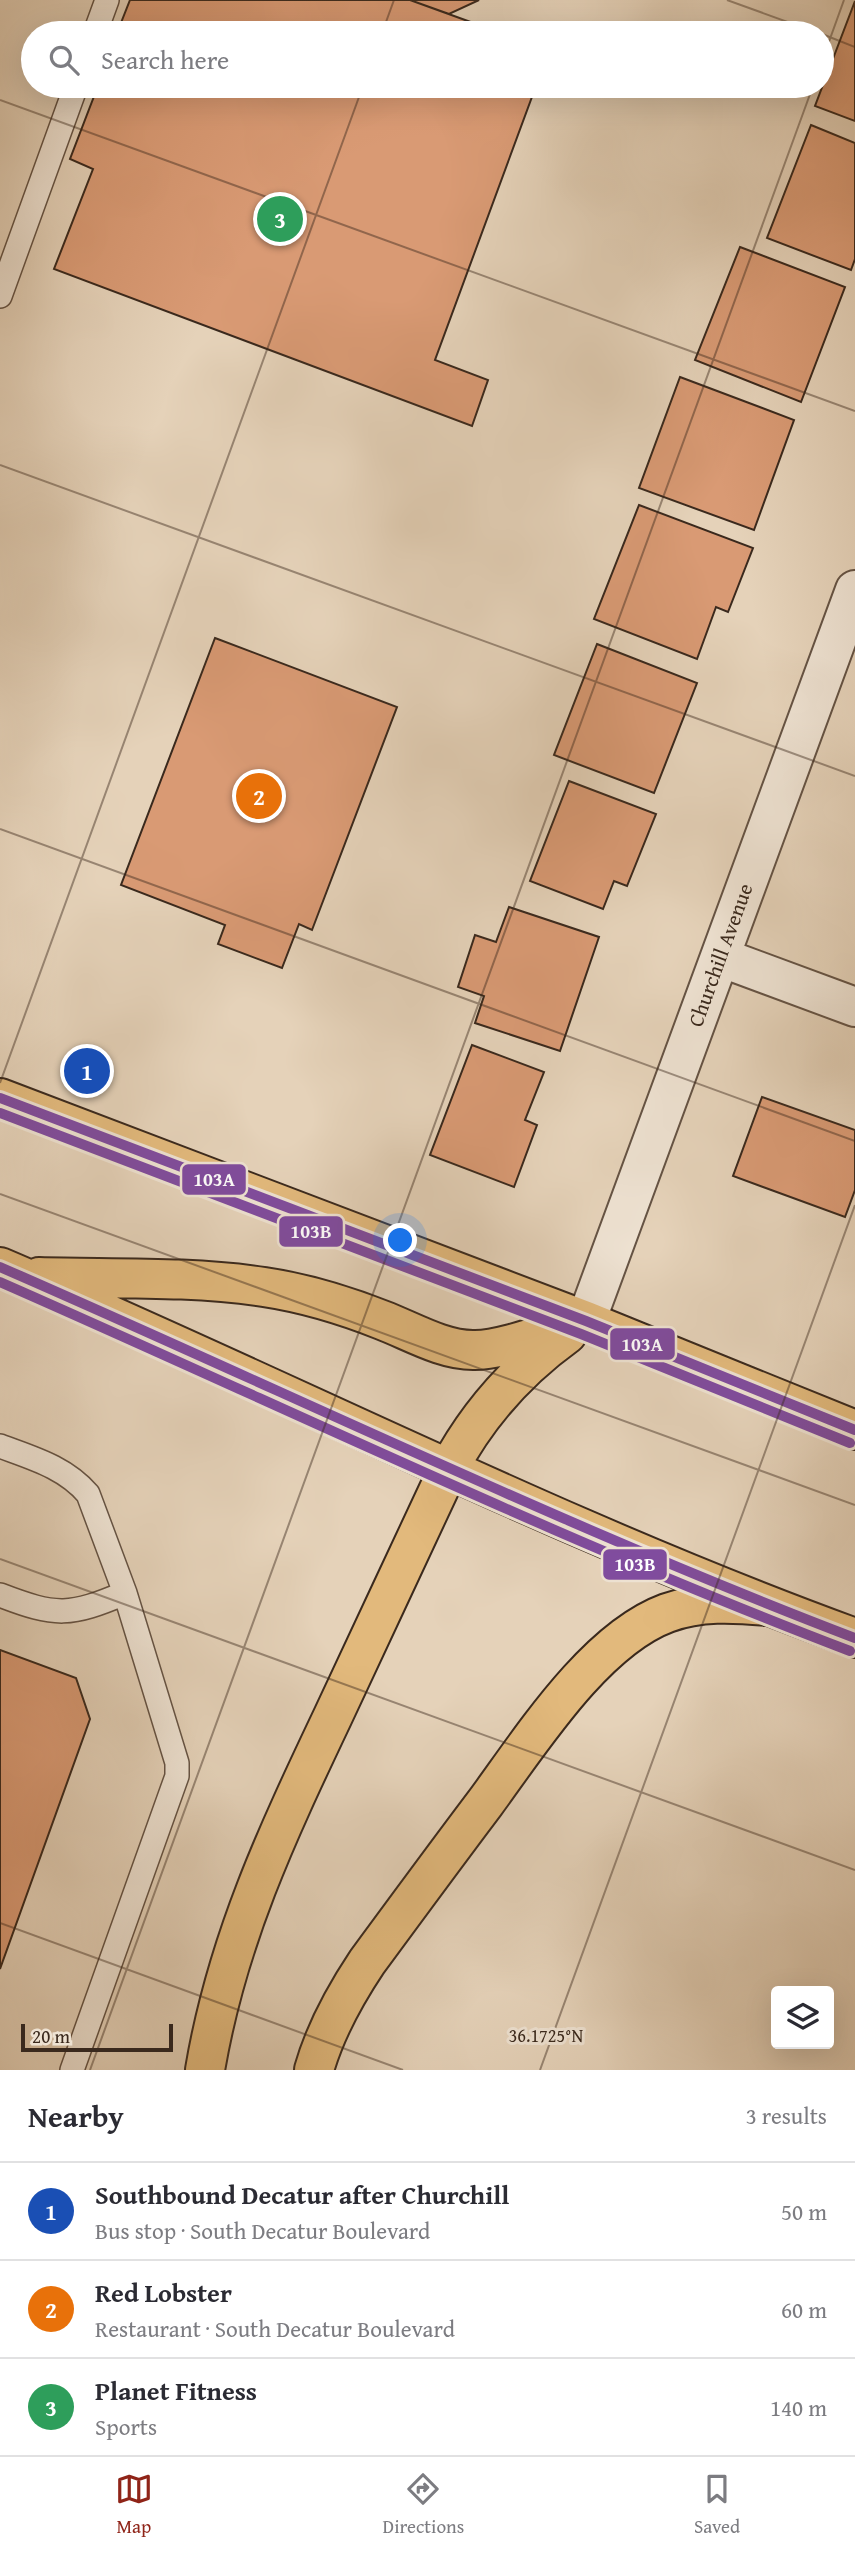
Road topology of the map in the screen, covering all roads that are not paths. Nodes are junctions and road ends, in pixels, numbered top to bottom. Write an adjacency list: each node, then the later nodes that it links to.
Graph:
1 (107, 0): 2 (lane)
2 (99, 21)
3 (72, 98): 4 (lane)
4 (0, 296)
5 (855, 590): 6 (street, Churchill Avenue)
6 (720, 957): 7 (street); 10 (street, Churchill Avenue)
7 (855, 1007)
8 (0, 1098): 10 (main road)
9 (11, 1272): 10 (main road); 13 (main road)
10 (586, 1321): 11 (main road); 13 (main road)
11 (855, 1430)
12 (0, 1446): 14 (lane)
13 (448, 1470): 16 (main road); 19 (main road)
14 (125, 1593): 15 (lane); 18 (lane)
15 (0, 1595)
16 (767, 1606): 17 (main road); 20 (main road)
17 (855, 1638)
18 (72, 2070)
19 (205, 2070)
20 (314, 2070)

